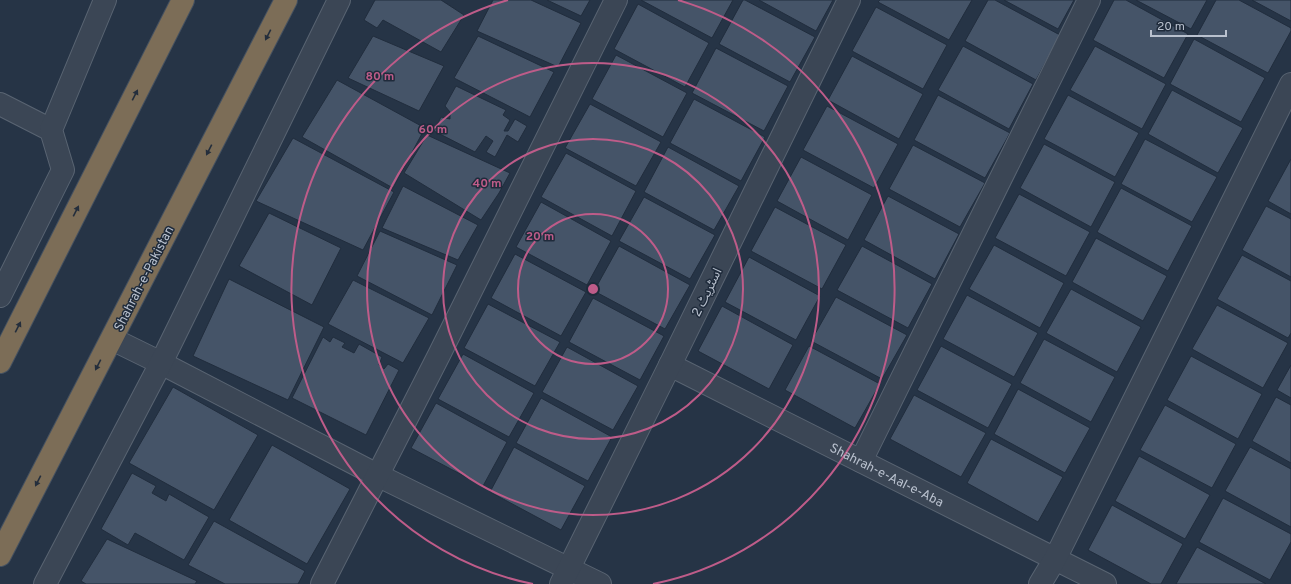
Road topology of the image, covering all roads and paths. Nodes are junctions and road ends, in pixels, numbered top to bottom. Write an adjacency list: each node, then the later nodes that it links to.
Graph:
1 (105, 0): 10 (street)
2 (183, 0): 13 (highway, one-way to 2)
3 (286, 0): 12 (highway, Shahrah-e-Pakistan, one-way to 12)
4 (338, 0): 14 (street)
5 (616, 0): 17 (street)
6 (849, 0): 15 (street, اسٹریٹ 2)
7 (1089, 0): 16 (street)
8 (1291, 84): 19 (street)
9 (0, 104): 10 (street)
10 (51, 130): 11 (street)
11 (0, 296)
12 (112, 339): 14 (street); 18 (highway, Shahrah-e-Pakistan, one-way to 18)
13 (0, 362)
14 (161, 363): 17 (street); 21 (street)
15 (670, 365): 16 (street, Shahrah-e-Aal-e-Aba); 20 (street, اسٹریٹ 2)
16 (861, 461): 19 (street, Shahrah-e-Aal-e-Aba)
17 (377, 475): 20 (street); 22 (street)
18 (0, 555)
19 (1055, 559): 24 (street); 25 (street, Shahrah-e-Aal-e-Aba)
20 (565, 576): 23 (street)
21 (45, 584)
22 (322, 584)
23 (600, 584)
24 (1040, 584)
25 (1105, 584)

